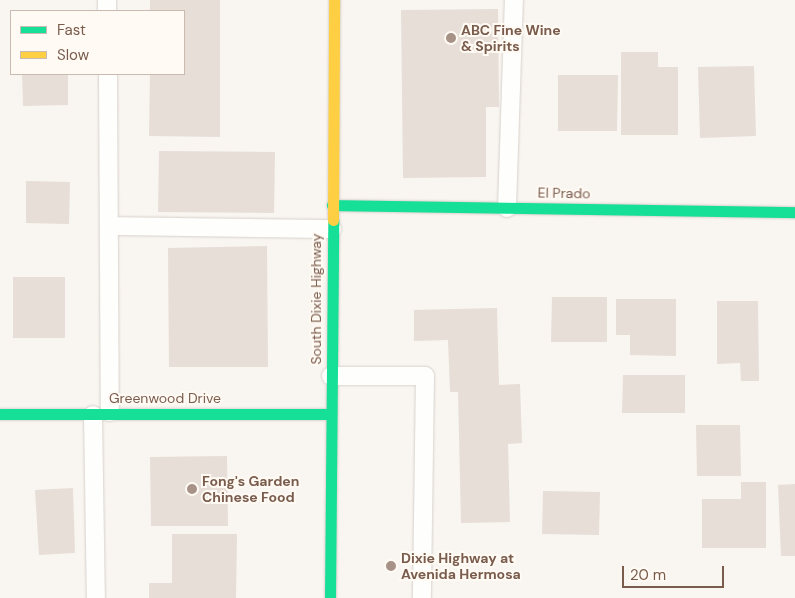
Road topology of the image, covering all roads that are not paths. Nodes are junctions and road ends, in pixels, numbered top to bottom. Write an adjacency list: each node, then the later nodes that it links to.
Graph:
1 (334, 0): 4 (street, South Dixie Highway)
2 (514, 0): 5 (lane)
3 (108, 75): 7 (lane)
4 (332, 205): 5 (street, El Prado); 8 (street, South Dixie Highway)
5 (507, 208): 6 (street, El Prado)
6 (795, 212)
7 (110, 226): 8 (lane); 10 (lane)
8 (332, 229): 9 (street, South Dixie Highway)
9 (331, 376): 12 (street, South Dixie Highway); 16 (lane)
10 (110, 412): 12 (street, Greenwood Drive); 13 (street, Greenwood Drive)
11 (0, 414): 13 (street, Greenwood Drive)
12 (330, 414): 15 (street, South Dixie Highway)
13 (93, 415): 14 (lane)
14 (96, 598)
15 (330, 598)
16 (422, 598)

